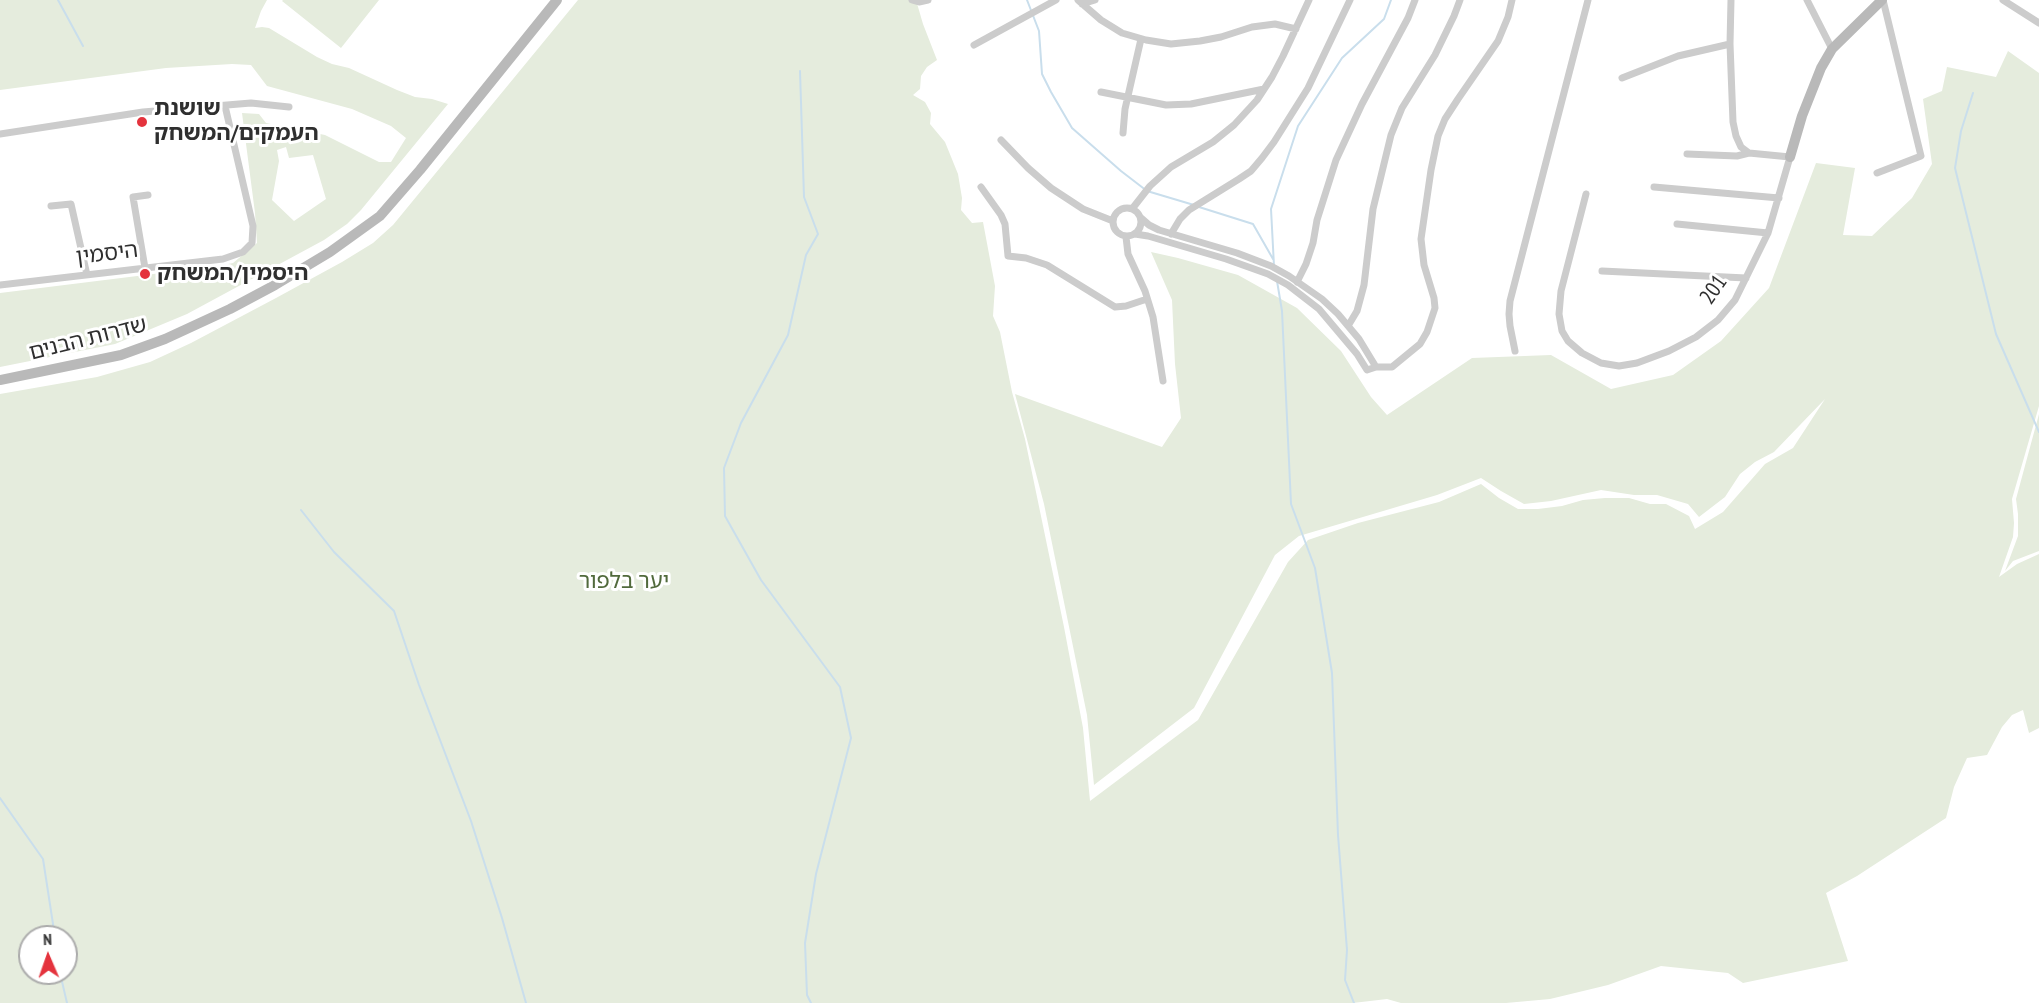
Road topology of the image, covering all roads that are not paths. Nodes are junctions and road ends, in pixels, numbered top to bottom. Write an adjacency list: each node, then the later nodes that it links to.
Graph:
1 (557, 0): 62 (main road, שדרות הבנים)
2 (912, 0): 3 (street)
3 (928, 0)
4 (1056, 0): 23 (street)
5 (1095, 0): 17 (street)
6 (1309, 0): 20 (street)
7 (1350, 0): 50 (street)
8 (1415, 0): 56 (street)
9 (1460, 0): 59 (street)
10 (1512, 0): 61 (street)
11 (1588, 0): 60 (street)
12 (1731, 0): 22 (street)
13 (1807, 0): 24 (street)
14 (1882, 0): 24 (main road, 201); 37 (street)
15 (2003, 0): 18 (street)
16 (2021, 0): 18 (street)
17 (1080, 2): 21 (street)
18 (2018, 8): 19 (street)
19 (2039, 23)
20 (1296, 28): 21 (street); 26 (street)
21 (1141, 39): 28 (street)
22 (1730, 44): 25 (street); 34 (street)
23 (974, 45)
24 (1832, 49): 36 (main road, 201)
25 (1622, 78)
26 (1264, 89): 28 (street); 44 (street)
27 (1101, 92): 28 (street)
28 (1128, 98): 31 (street)
29 (225, 106): 30 (street); 32 (street); 52 (street, היסמין)
30 (289, 107)
31 (1123, 133)
32 (0, 134)
33 (1001, 140): 46 (street)
34 (1749, 153): 35 (street); 36 (street)
35 (1687, 154)
36 (1790, 157): 42 (street, 201)
37 (1877, 173)
38 (981, 187): 58 (street)
39 (1654, 187): 42 (street)
40 (1586, 194): 55 (street, 201)
41 (148, 195): 52 (street)
42 (1779, 198): 48 (street, 201)
43 (51, 206): 54 (street)
44 (1132, 209): 45 (street); 46 (street)
45 (1141, 218): 49 (street); 50 (street)
46 (1113, 221): 51 (street)
47 (1677, 224): 48 (street)
48 (1768, 233): 55 (street, 201)
49 (1136, 234): 51 (street); 61 (street)
50 (1171, 234): 56 (street)
51 (1126, 237): 58 (street)
52 (145, 268): 54 (street, היסמין)
53 (1602, 271): 55 (street)
54 (87, 275): 57 (street, היסמין)
55 (1746, 278)
56 (1297, 282): 59 (street)
57 (0, 285)
58 (1147, 299): 63 (street)
59 (1348, 326): 61 (street)
60 (1515, 351)
61 (1376, 367)
62 (0, 380)
63 (1163, 381)

